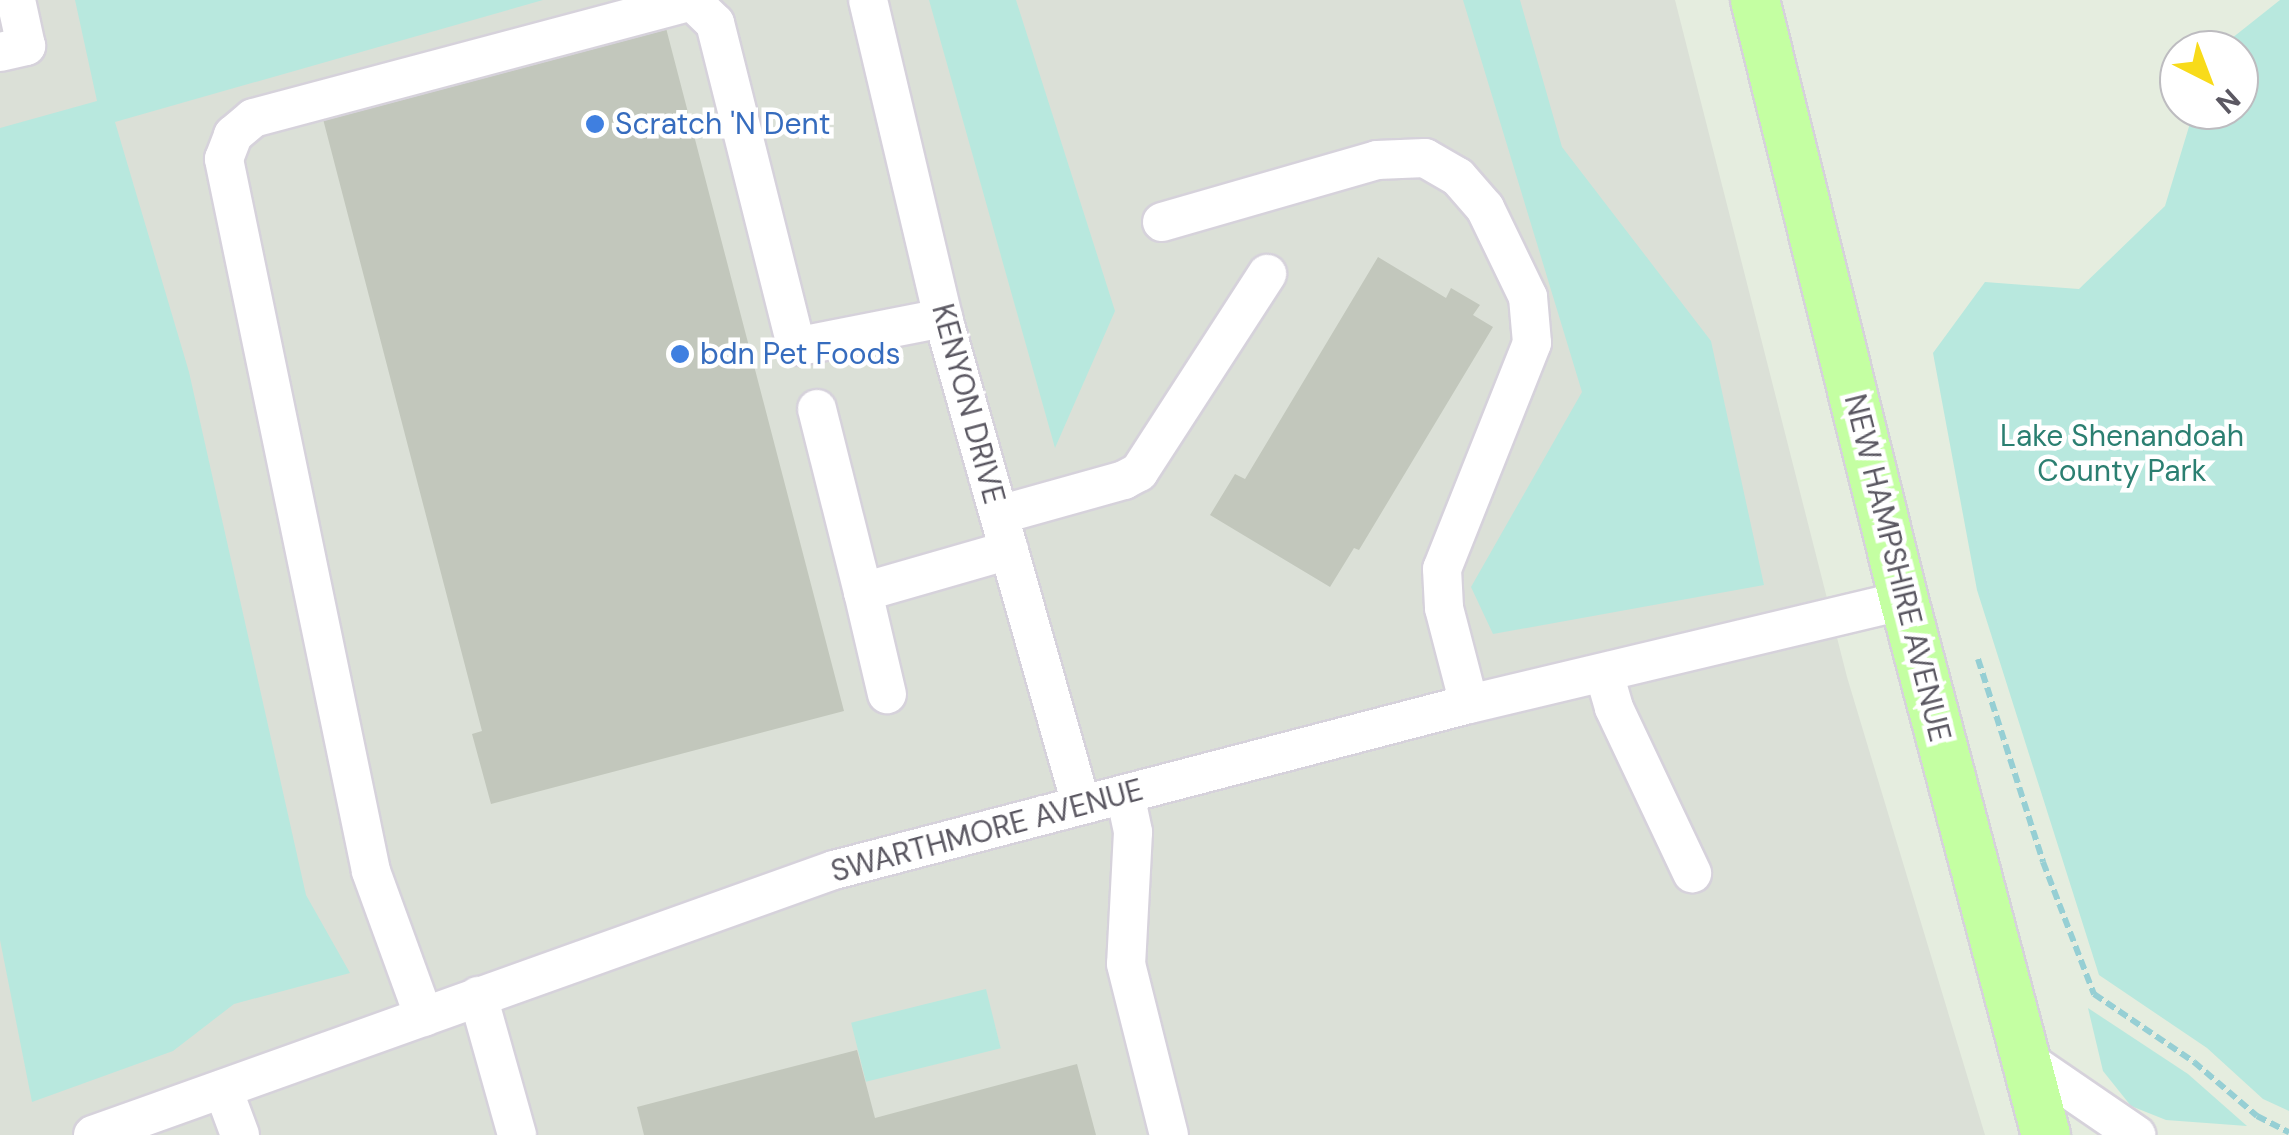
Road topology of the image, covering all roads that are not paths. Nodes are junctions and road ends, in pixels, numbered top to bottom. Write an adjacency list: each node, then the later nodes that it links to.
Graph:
1 (16, 0): 4 (street)
2 (868, 0): 7 (street, KENYON DRIVE)
3 (1755, 0): 11 (main road, NEW HAMPSHIRE AVENUE)
4 (0, 52)
5 (1162, 222): 14 (street)
6 (1267, 274): 9 (street)
7 (943, 318): 9 (street, KENYON DRIVE); 19 (street)
8 (817, 409): 10 (street)
9 (1004, 533): 10 (street); 16 (street, KENYON DRIVE)
10 (864, 592): 13 (street)
11 (1904, 600): 12 (street, SWARTHMORE AVENUE); 20 (main road, NEW HAMPSHIRE AVENUE)
12 (1604, 673): 14 (street, SWARTHMORE AVENUE); 17 (street)
13 (886, 694)
14 (1469, 704): 15 (street, SWARTHMORE AVENUE)
15 (1126, 794): 16 (street, SWARTHMORE AVENUE); 25 (street)
16 (1082, 804): 18 (street, SWARTHMORE AVENUE)
17 (1692, 873)
18 (478, 996): 19 (street, SWARTHMORE AVENUE); 24 (street)
19 (424, 1017): 21 (street, SWARTHMORE AVENUE)
20 (2025, 1059): 26 (main road, NEW HAMPSHIRE AVENUE); 27 (street)
21 (223, 1090): 22 (street, SWARTHMORE AVENUE); 23 (street)
22 (92, 1135)
23 (240, 1135)
24 (517, 1135)
25 (1170, 1135)
26 (2046, 1135)
27 (2136, 1135)

